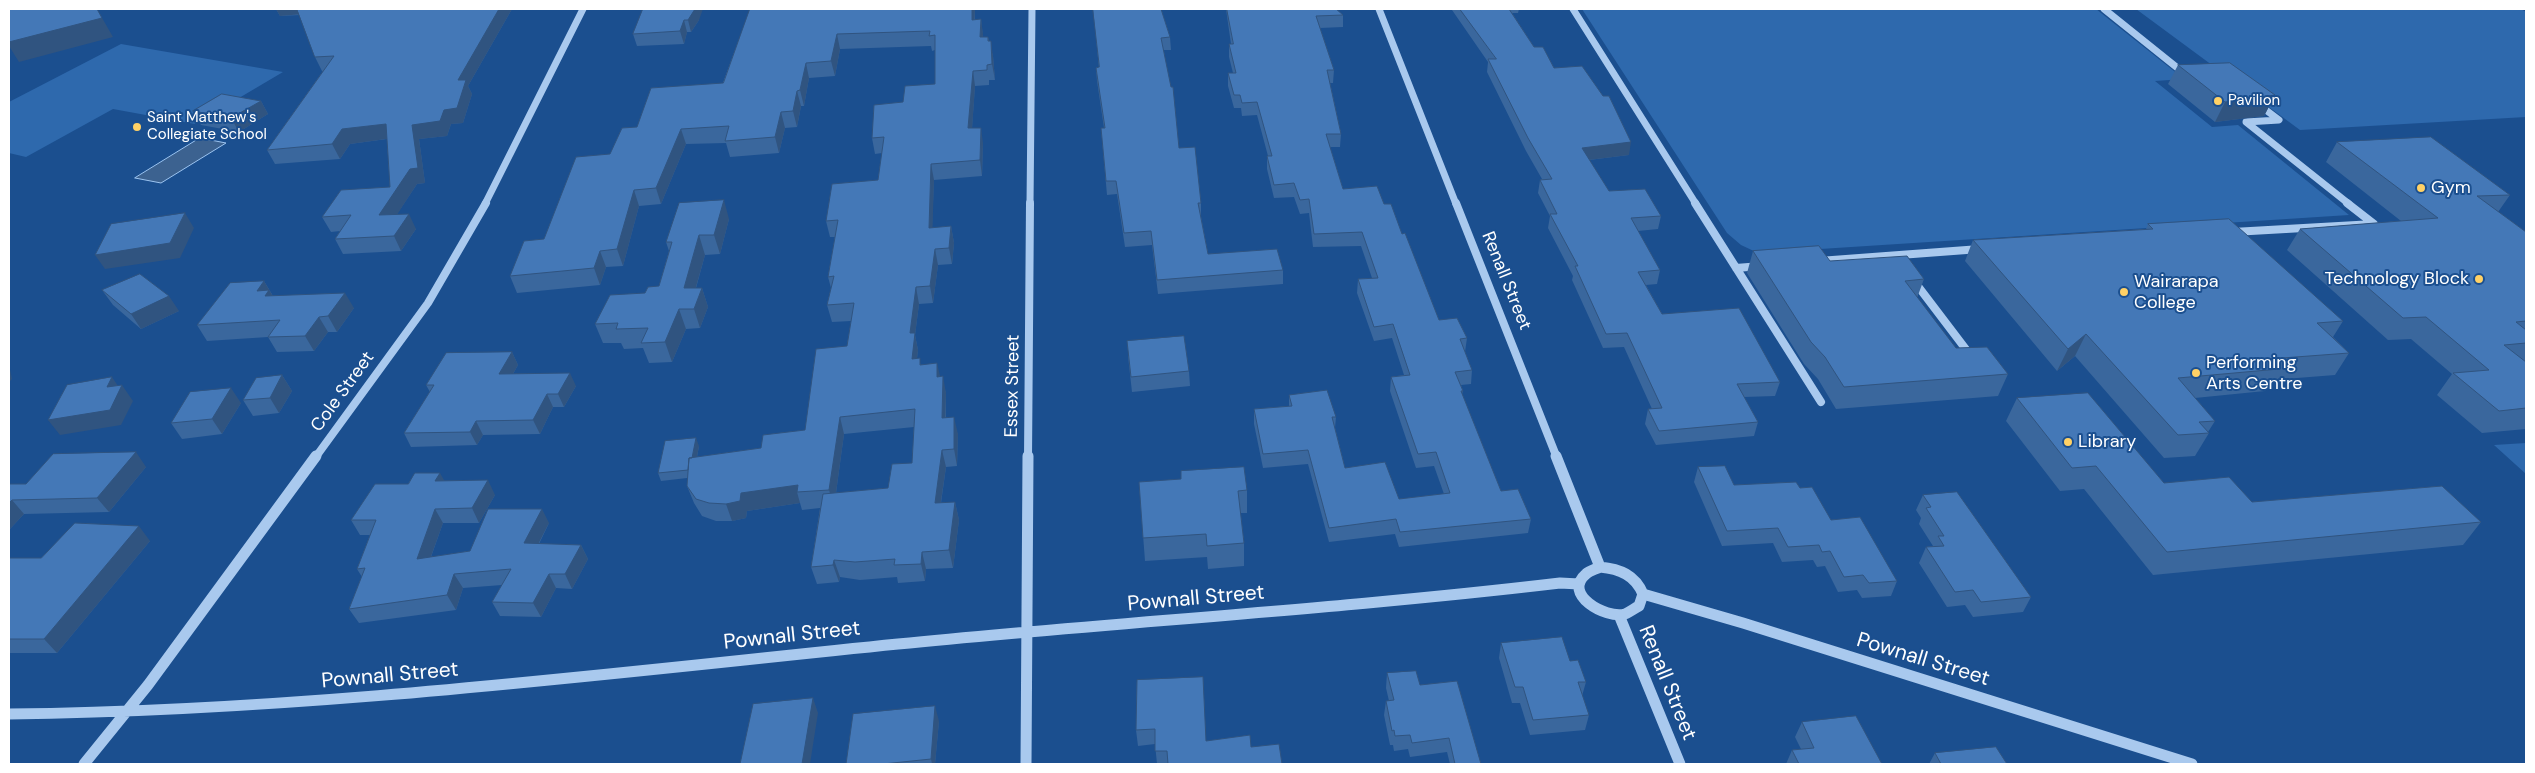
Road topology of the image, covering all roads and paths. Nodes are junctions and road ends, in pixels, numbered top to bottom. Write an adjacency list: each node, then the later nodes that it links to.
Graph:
1 (582, 9): 23 (street, Cole Street)
2 (1032, 9): 22 (street, Essex Street)
3 (1379, 9): 18 (street, Renall Street)
4 (1573, 9): 14 (street)
5 (2104, 9): 6 (street)
6 (2190, 78)
7 (2250, 98): 8 (street)
8 (2228, 232)
9 (1993, 248): 10 (street)
10 (1894, 254): 11 (street); 12 (street)
11 (1805, 262)
12 (1900, 262)
13 (1766, 265): 14 (street)
14 (1736, 268): 17 (street)
15 (1906, 270): 16 (street)
16 (1976, 363)
17 (1821, 402)
18 (1600, 567): 19 (street); 20 (street)
19 (1579, 584): 21 (street); 22 (street, Pownall Street)
20 (1643, 594): 21 (street); 28 (street, Pownall Street)
21 (1619, 615): 27 (street, Renall Street)
22 (1027, 631): 23 (street, Pownall Street); 26 (street, Essex Street)
23 (125, 713): 24 (street, Pownall Street); 25 (street, Cole Street)
24 (9, 714)
25 (84, 764)
26 (1026, 764)
27 (1680, 764)
28 (2192, 764)

